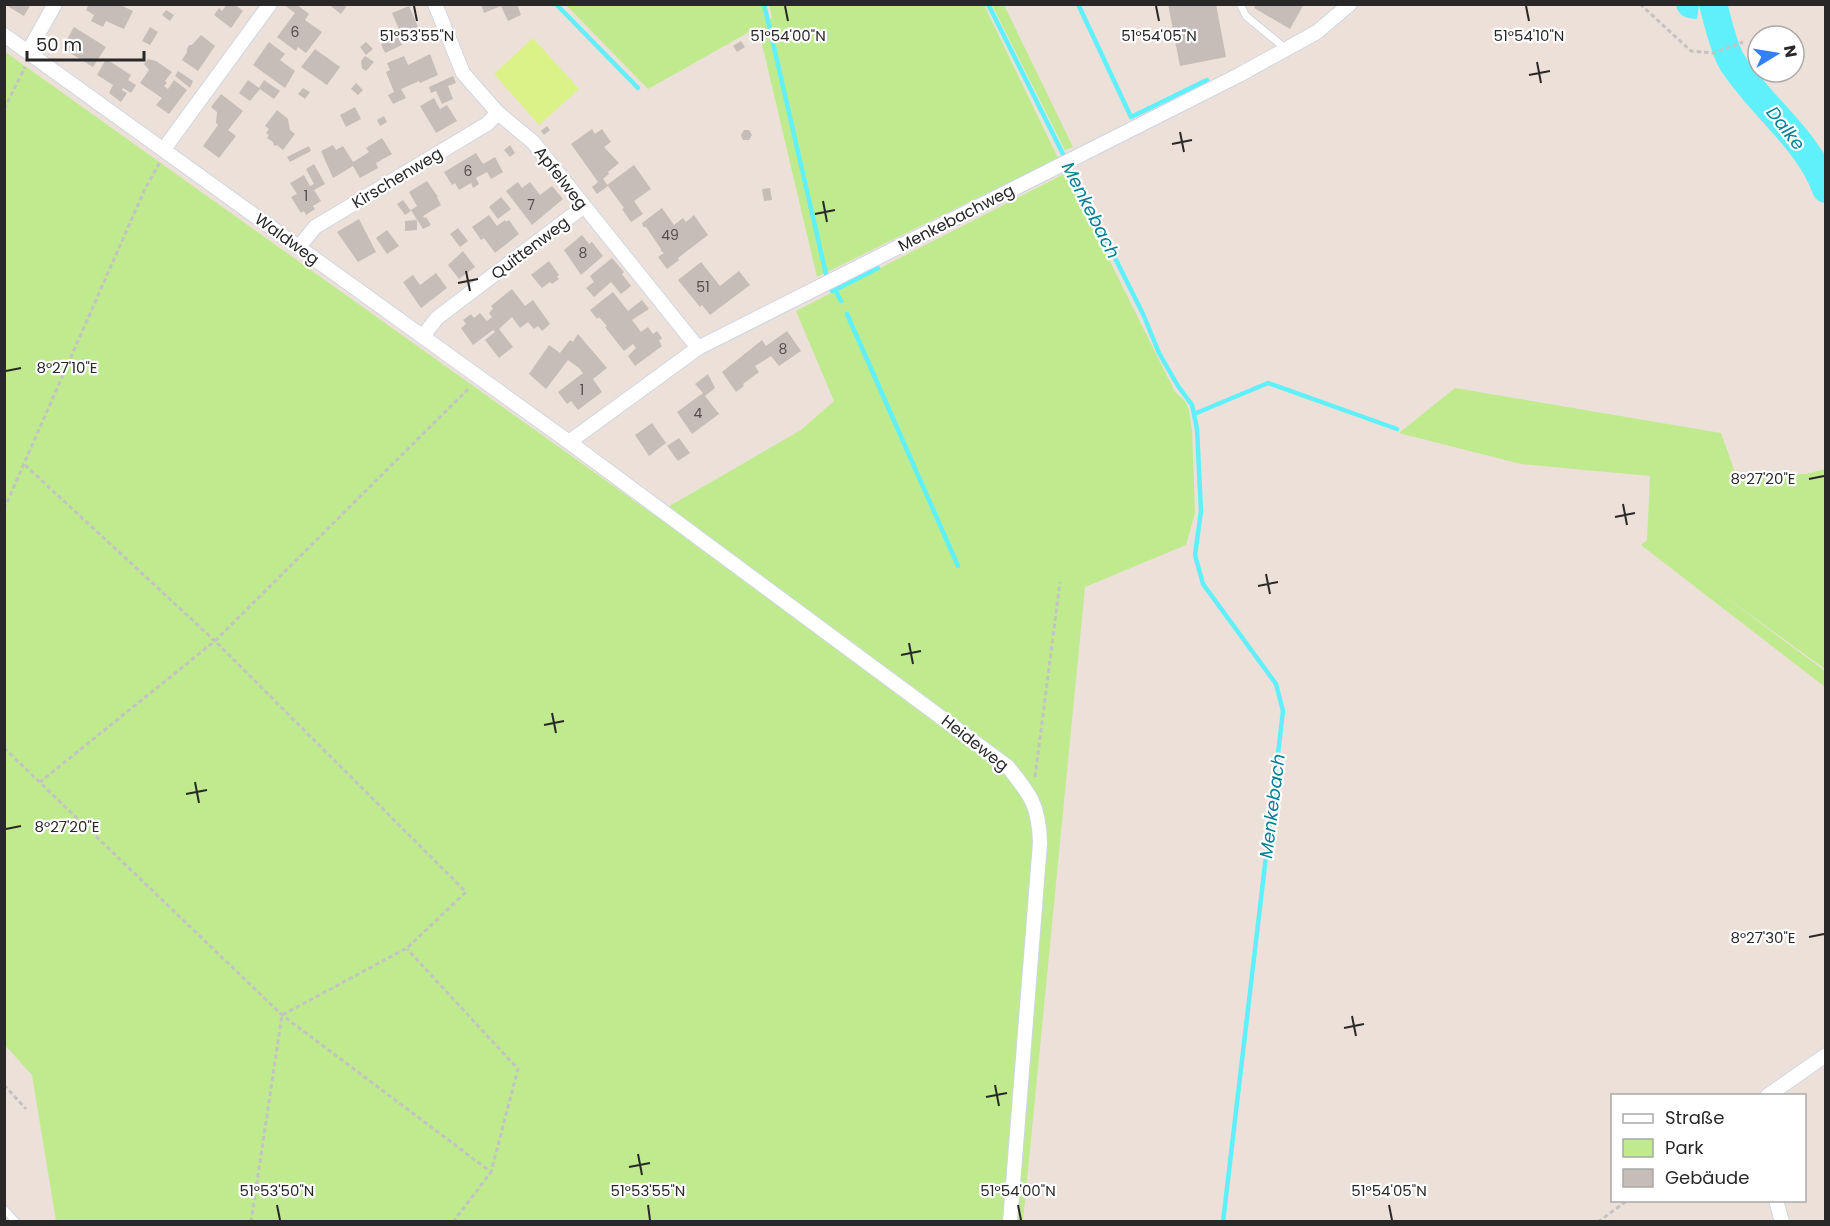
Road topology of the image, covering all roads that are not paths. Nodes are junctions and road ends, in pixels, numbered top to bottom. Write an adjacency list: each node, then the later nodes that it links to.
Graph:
1 (55, 4): 8 (street)
2 (270, 4): 10 (street)
3 (435, 4): 9 (street, Apfelweg)
4 (1240, 4): 7 (lane)
5 (1350, 4): 7 (street, Menkebachweg)
6 (4, 36): 8 (street, Waldweg)
7 (1286, 49): 14 (street, Menkebachweg)
8 (29, 53): 10 (street, Waldweg)
9 (498, 112): 11 (street, Apfelweg); 12 (street, Kirschenweg)
10 (164, 149): 12 (street, Waldweg)
11 (584, 207): 13 (street, Quittenweg); 14 (street, Apfelweg)
12 (299, 247): 13 (street, Waldweg)
13 (423, 336): 15 (street, Waldweg)
14 (698, 348): 15 (street, Menkebachweg)
15 (569, 442): 21 (street, Heideweg)
16 (1826, 1054): 17 (street)
17 (1768, 1094)
18 (1777, 1202): 22 (street)
19 (4, 1209): 20 (lane)
20 (16, 1221)
21 (1010, 1221)
22 (1782, 1221)

